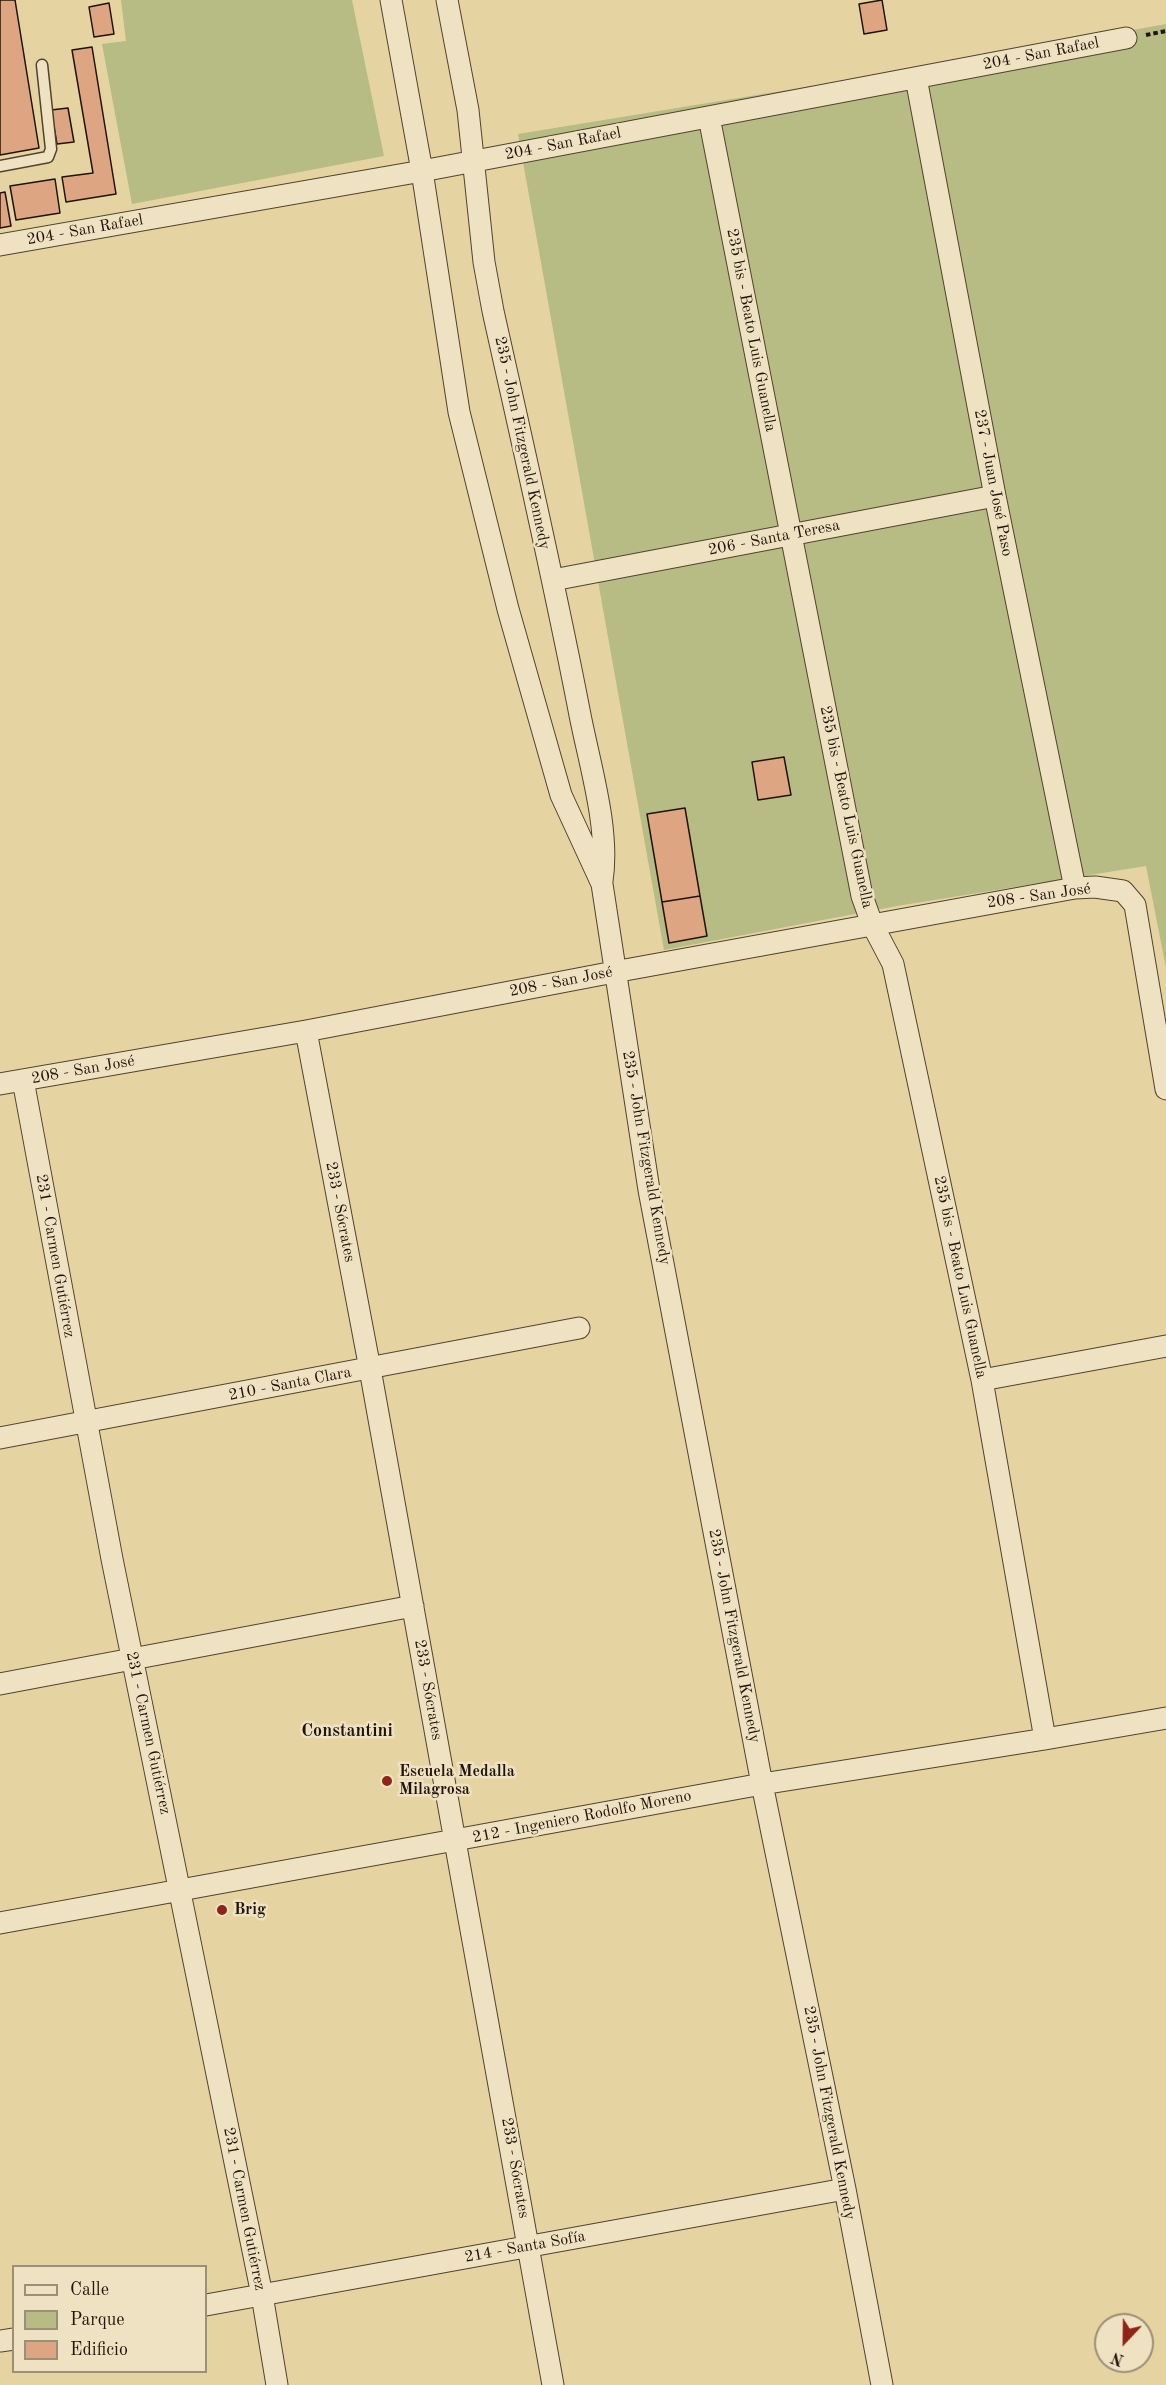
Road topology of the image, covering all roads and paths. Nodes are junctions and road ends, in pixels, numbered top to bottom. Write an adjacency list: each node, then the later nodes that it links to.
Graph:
1 (391, 0): 9 (street, 235 - John Fitzgerald Kennedy)
2 (447, 0): 7 (street, 235 - John Fitzgerald Kennedy)
3 (1126, 38): 5 (street, 204 - San Rafael)
4 (42, 65): 8 (lane)
5 (916, 78): 6 (street, 204 - San Rafael); 11 (street, 237 - Juan José Paso)
6 (709, 117): 7 (street, 204 - San Rafael); 12 (street, 235 bis - Beato Luis Guanella)
7 (473, 161): 9 (street, 204 - San Rafael); 13 (street, 235 - John Fitzgerald Kennedy)
8 (0, 166)
9 (422, 171): 10 (street, 204 - San Rafael); 14 (street, 235 - John Fitzgerald Kennedy)
10 (0, 245)
11 (995, 496): 12 (street, 206 - Santa Teresa); 15 (street, 237 - Juan José Paso)
12 (791, 535): 13 (street, 206 - Santa Teresa); 16 (street, 235 bis - Beato Luis Guanella)
13 (553, 580): 14 (street, 235 - John Fitzgerald Kennedy)
14 (602, 884): 17 (street, 235 - John Fitzgerald Kennedy)
15 (1075, 888): 16 (street, 208 - San José); 21 (street, 208 - San José)
16 (872, 924): 17 (street, 208 - San José); 25 (street, 235 bis - Beato Luis Guanella)
17 (614, 972): 18 (street, 208 - San José); 33 (street, 235 - John Fitzgerald Kennedy)
18 (306, 1031): 19 (street, 208 - San José); 24 (street, 233 - Sócrates)
19 (23, 1080): 20 (street, 208 - San José); 26 (street, 231 - Carmen Gutiérrez)
20 (0, 1084)
21 (1166, 1089)
22 (579, 1328): 24 (street, 210 - Santa Clara)
23 (1166, 1346): 25 (street)
24 (370, 1369): 26 (street, 210 - Santa Clara); 28 (street, 233 - Sócrates)
25 (982, 1380): 32 (street, 235 bis - Beato Luis Guanella)
26 (86, 1423): 27 (street, 210 - Santa Clara); 29 (street, 231 - Carmen Gutiérrez)
27 (0, 1438)
28 (413, 1606): 29 (street); 34 (street, 233 - Sócrates)
29 (132, 1659): 30 (street); 35 (street, 231 - Carmen Gutiérrez)
30 (0, 1684)
31 (1166, 1718): 32 (street, 212 - Ingeniero Rodolfo Moreno)
32 (1044, 1739): 33 (street, 212 - Ingeniero Rodolfo Moreno)
33 (762, 1784): 34 (street, 212 - Ingeniero Rodolfo Moreno); 37 (street, 235 - John Fitzgerald Kennedy)
34 (456, 1841): 35 (street, 212 - Ingeniero Rodolfo Moreno); 38 (street, 233 - Sócrates)
35 (181, 1891): 36 (street, 212 - Ingeniero Rodolfo Moreno); 39 (street, 231 - Carmen Gutiérrez)
36 (0, 1923)
37 (845, 2188): 38 (street, 214 - Santa Sofía); 43 (street, 235 - John Fitzgerald Kennedy)
38 (529, 2247): 39 (street, 214 - Santa Sofía); 42 (street, 233 - Sócrates)
39 (262, 2295): 40 (street, 214 - Santa Sofía); 41 (street, 231 - Carmen Gutiérrez)
40 (207, 2305)
41 (277, 2385)
42 (553, 2385)
43 (882, 2385)

